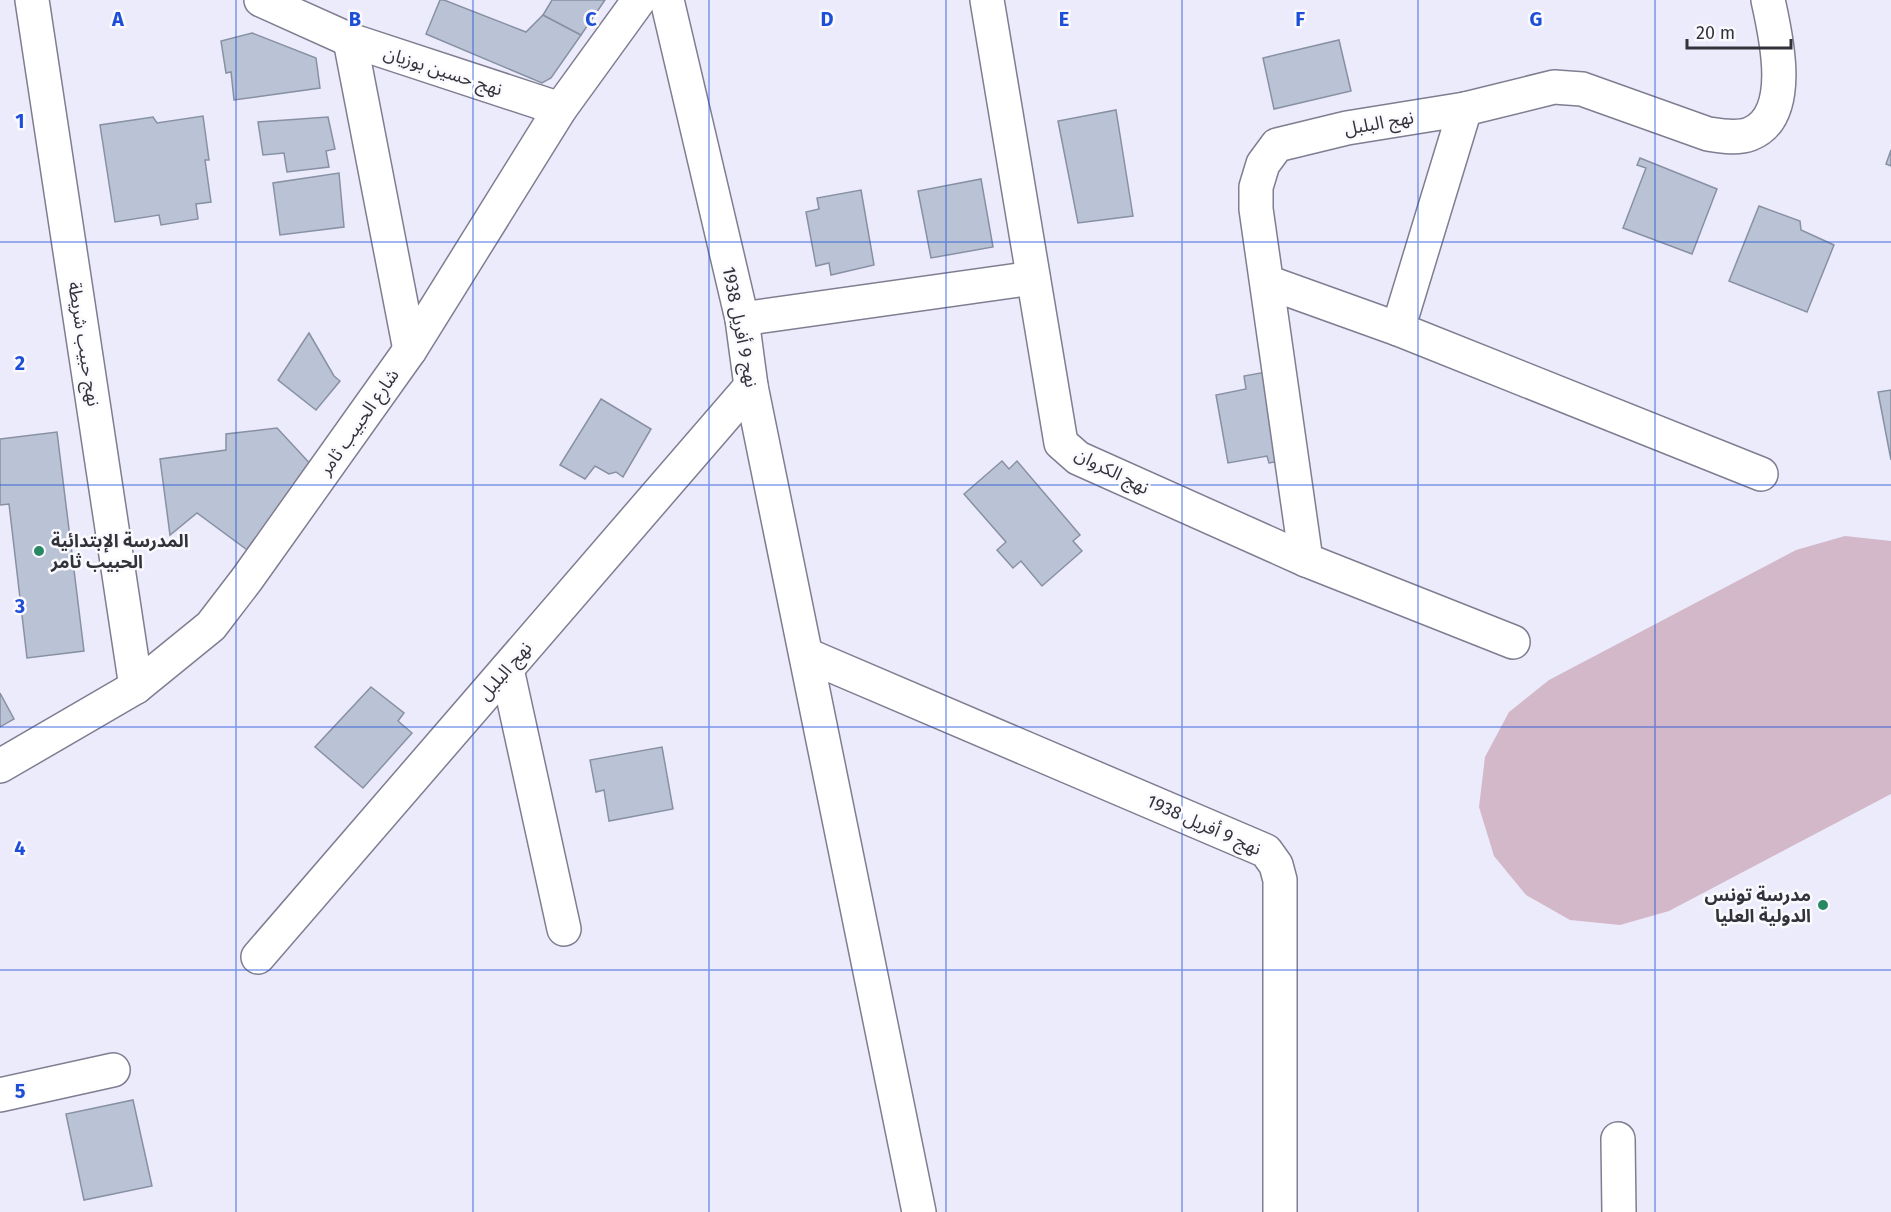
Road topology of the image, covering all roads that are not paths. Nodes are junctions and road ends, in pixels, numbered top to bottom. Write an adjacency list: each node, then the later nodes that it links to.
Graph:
1 (32, 0): 21 (street, نهج حبيب شريطة)
2 (261, 0): 7 (street, نهج حسين بوزيان)
3 (639, 0): 8 (street, شارع الحبيب ثامر)
4 (667, 0): 12 (street, نهج 9 أفريل 1938)
5 (987, 0): 10 (street, نهج الكروان)
6 (1768, 0): 9 (street, نهج البلبل)
7 (350, 40): 8 (street, نهج حسين بوزيان); 14 (street)
8 (560, 109): 14 (street, شارع الحبيب ثامر)
9 (1465, 109): 11 (street, نهج البلبل); 13 (street)
10 (1033, 278): 12 (street); 17 (street, نهج الكروان)
11 (1267, 282): 13 (street); 17 (street, نهج البلبل)
12 (742, 319): 15 (street, نهج 9 أفريل 1938)
13 (1398, 329): 16 (street)
14 (410, 350): 21 (street, شارع الحبيب ثامر)
15 (751, 386): 19 (street, نهج 9 أفريل 1938); 20 (street, نهج البلبل)
16 (1761, 474)
17 (1306, 560): 18 (street, نهج الكروان)
18 (1513, 642)
19 (807, 655): 28 (street, نهج 9 أفريل 1938); 29 (street, نهج 9 أفريل 1938)
20 (507, 669): 23 (street); 24 (street, نهج البلبل)
21 (136, 687): 22 (street, شارع الحبيب ثامر)
22 (0, 766)
23 (564, 929)
24 (258, 957)
25 (113, 1070): 26 (street)
26 (0, 1095)
27 (1618, 1139): 30 (street)
28 (919, 1212)
29 (1280, 1212)
30 (1619, 1212)

